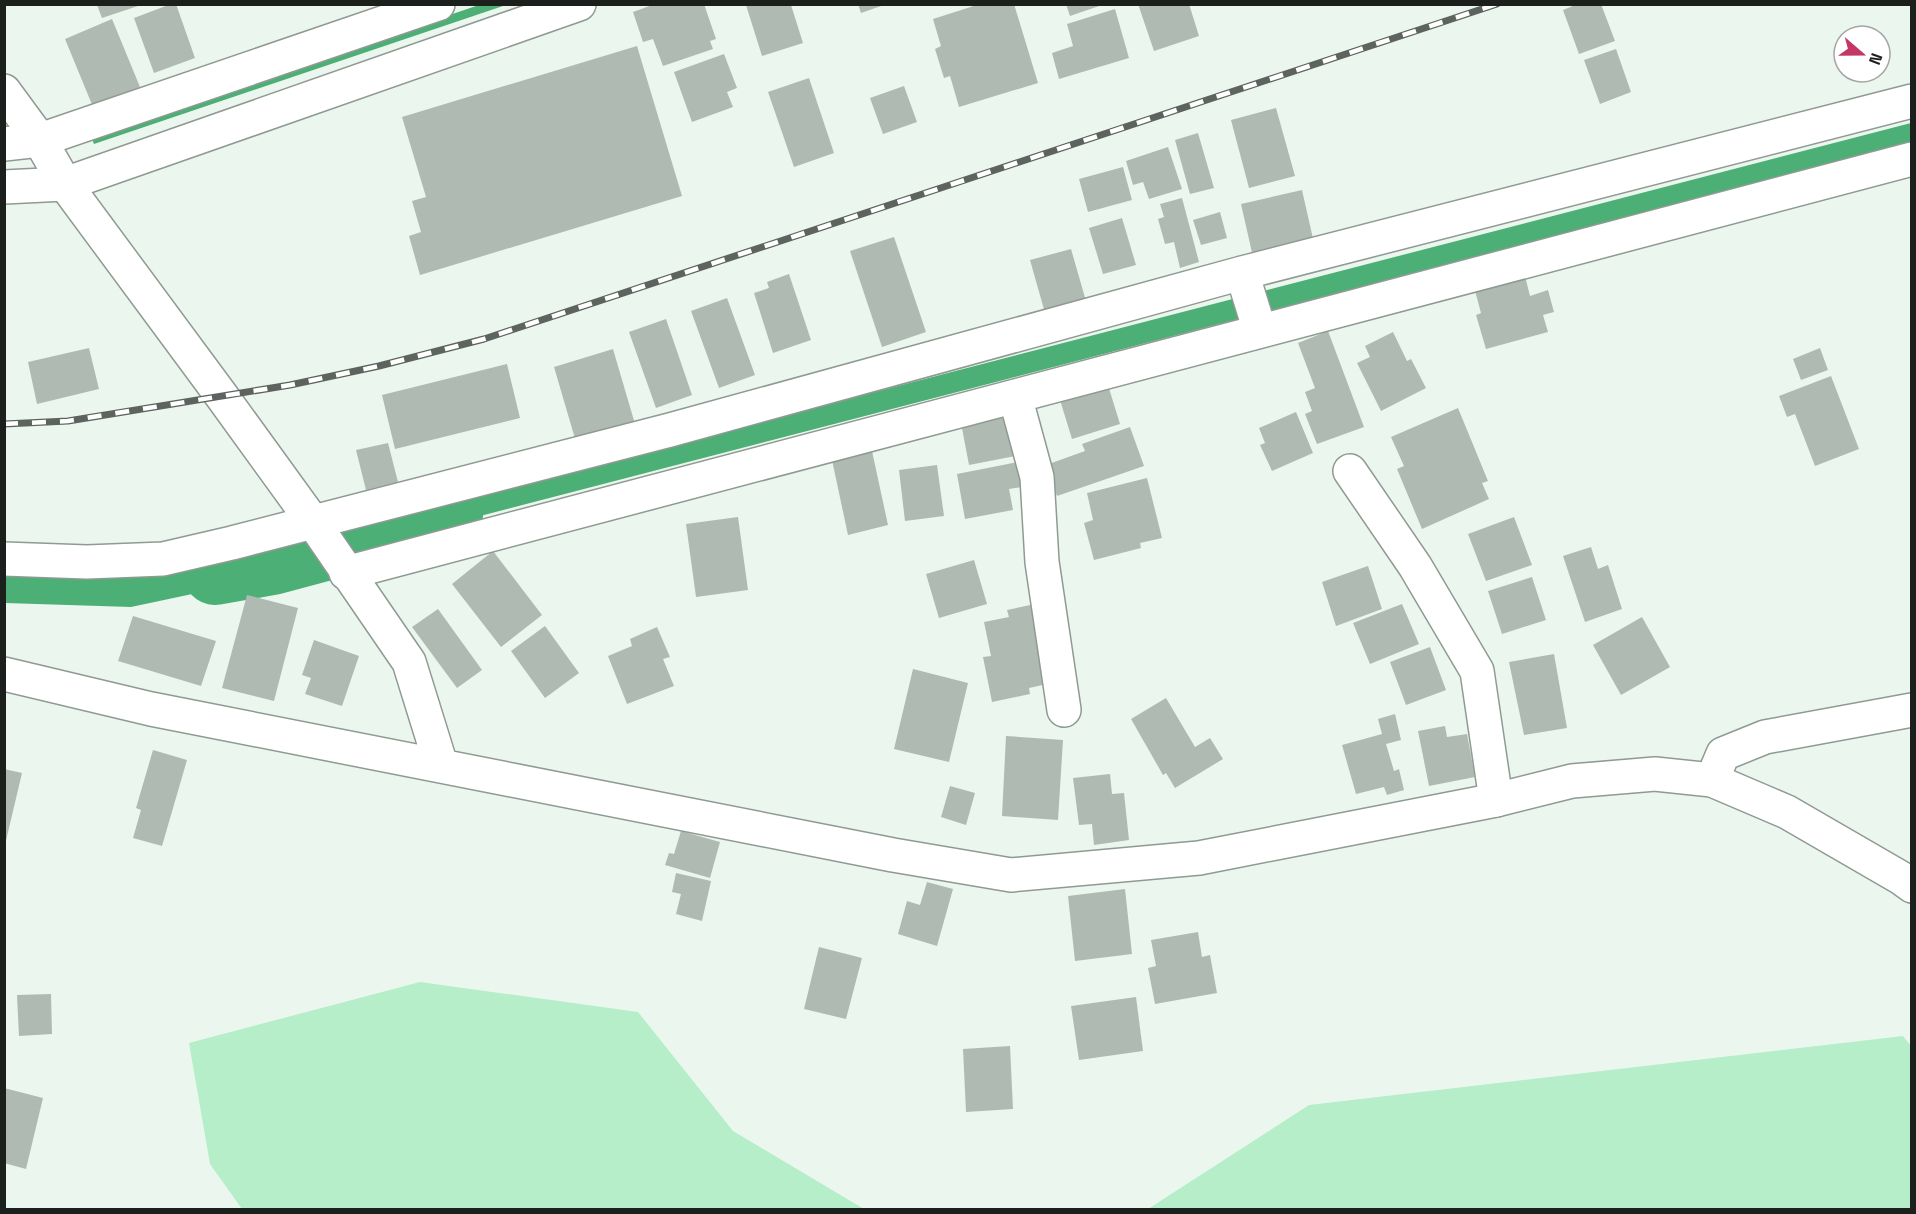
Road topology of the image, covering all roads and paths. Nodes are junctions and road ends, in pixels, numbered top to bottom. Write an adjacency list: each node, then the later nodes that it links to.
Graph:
1 (438, 4): 5 (street)
2 (579, 4): 8 (street)
3 (4, 91): 5 (street)
4 (1911, 101): 10 (street)
5 (40, 141): 6 (street); 8 (street)
6 (4, 144)
7 (1911, 159): 11 (street)
8 (65, 184): 9 (street); 14 (street)
9 (4, 188)
10 (1244, 280): 11 (street); 14 (street)
11 (1259, 326): 12 (street)
12 (1015, 396): 16 (street); 18 (street)
13 (1350, 471): 22 (street)
14 (316, 526): 15 (street); 16 (street)
15 (4, 559)
16 (344, 570): 20 (street)
17 (4, 674): 20 (street)
18 (1064, 710)
19 (1911, 710): 21 (street)
20 (441, 765): 22 (street)
21 (1712, 780): 22 (street); 23 (street)
22 (1496, 800)
23 (1911, 886)

